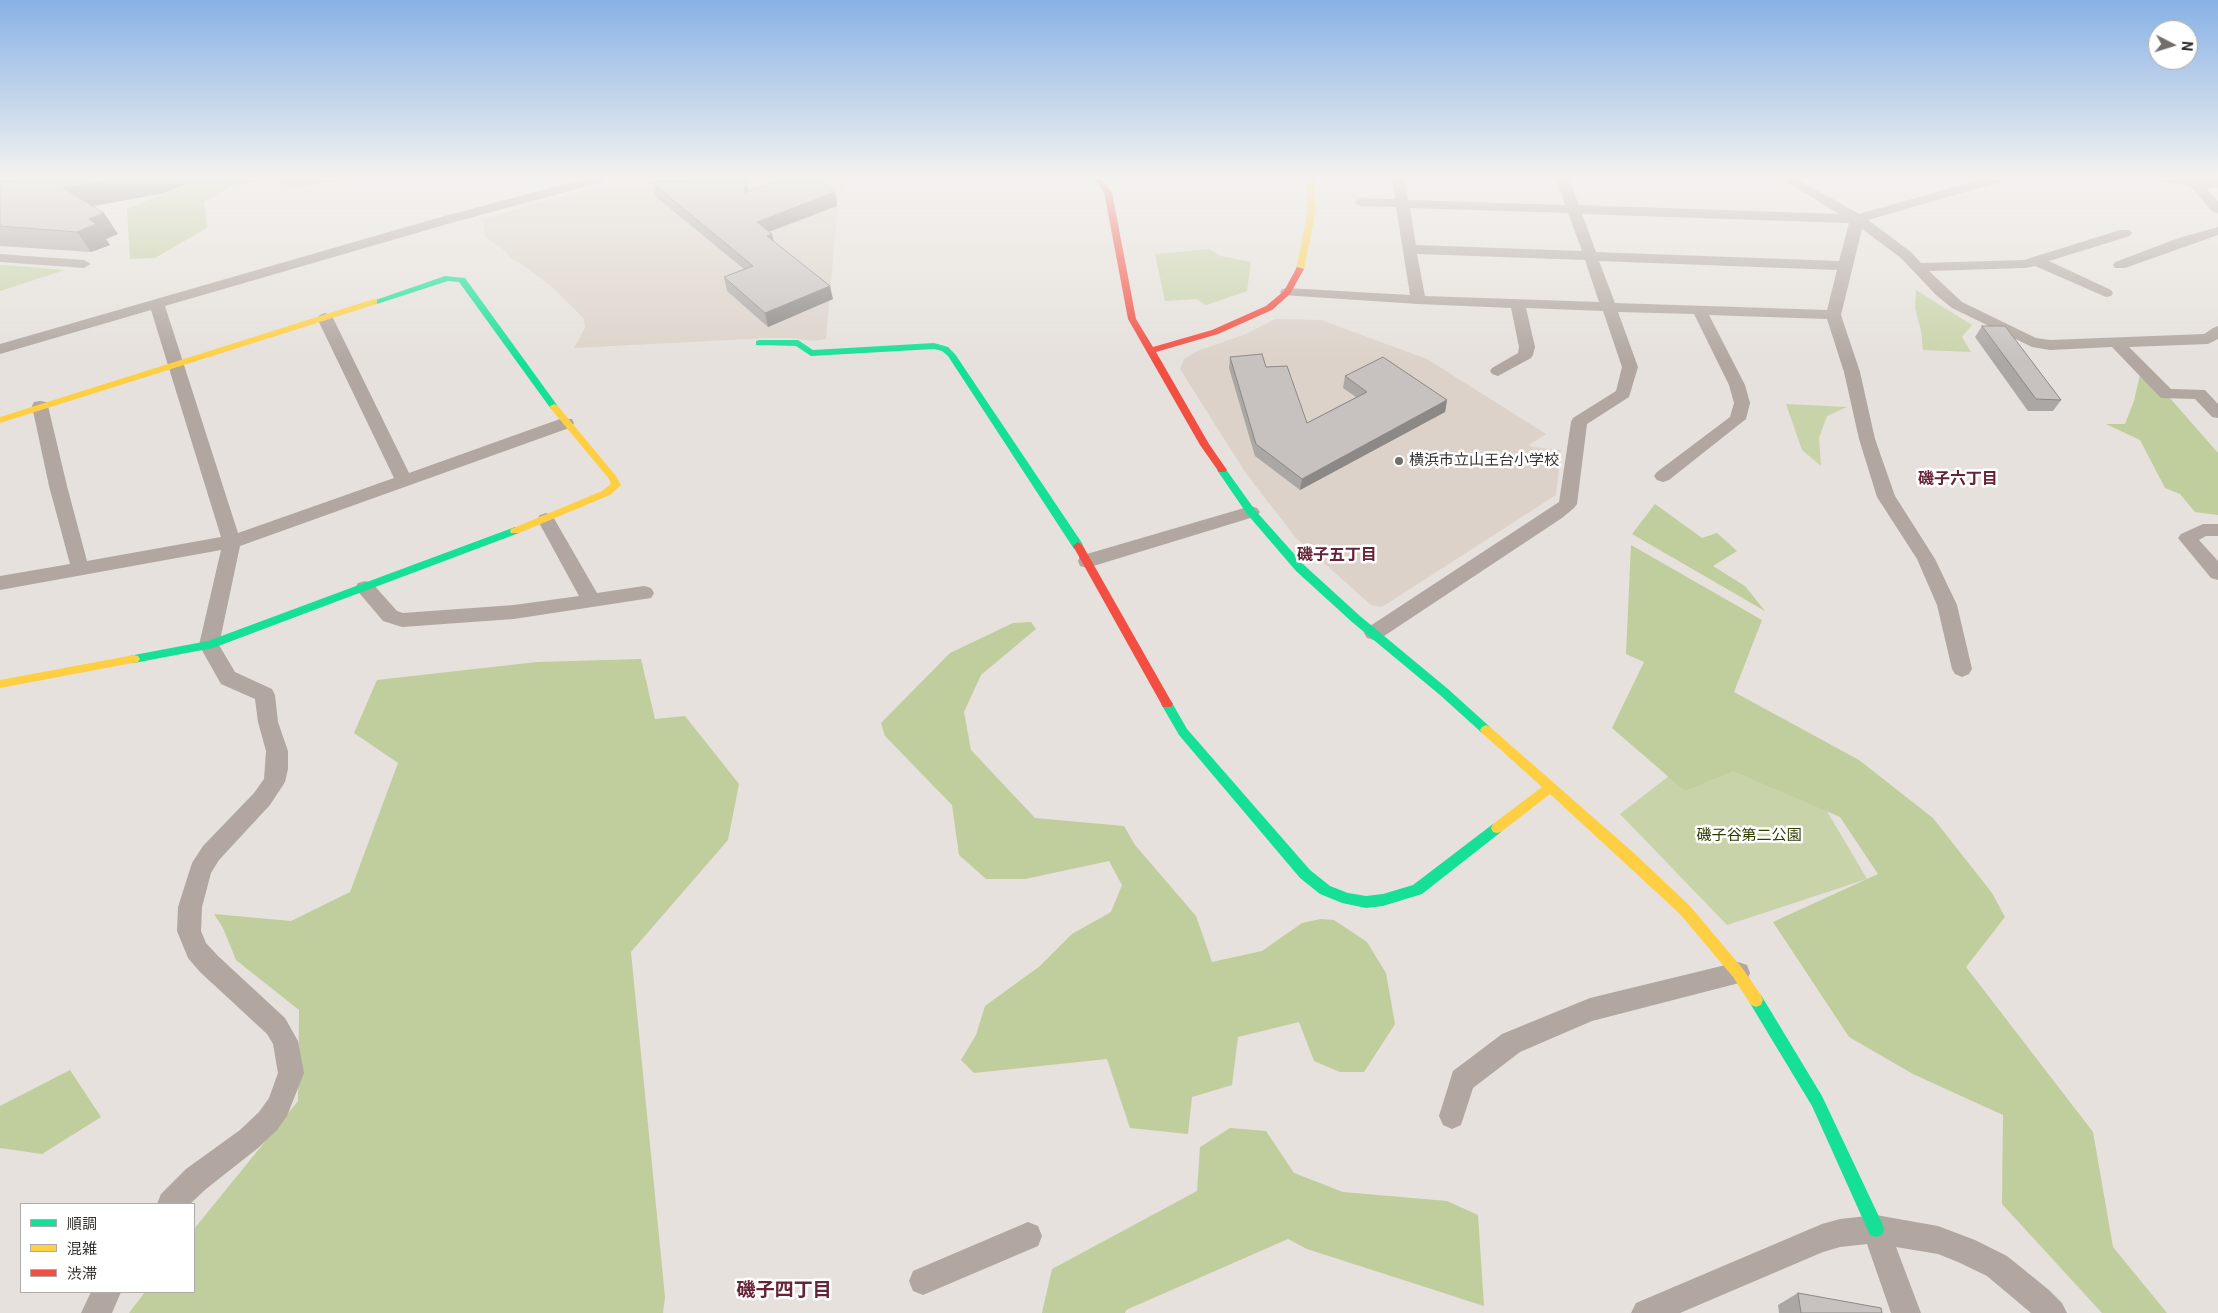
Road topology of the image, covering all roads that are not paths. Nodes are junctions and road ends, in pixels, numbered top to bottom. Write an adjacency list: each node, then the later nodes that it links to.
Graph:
1 (376, 240): 21 (street)
2 (1117, 240): 31 (street)
3 (1306, 240): 18 (street)
4 (1408, 240): 10 (street)
5 (1585, 240): 11 (street)
6 (1851, 240): 16 (street)
7 (1886, 240): 17 (street)
8 (2101, 240): 13 (street)
9 (2186, 240): 15 (street)
10 (1409, 248): 11 (street); 20 (street)
11 (1591, 256): 16 (street); 23 (street)
12 (0, 258): 14 (street)
13 (2037, 260): 17 (street); 19 (street)
14 (84, 264)
15 (2120, 265)
16 (1846, 266): 25 (street)
17 (1918, 267): 28 (street)
18 (1287, 292): 20 (street); 31 (street)
19 (2106, 293)
20 (1418, 300): 22 (street)
21 (157, 304): 30 (street); 32 (street)
22 (1517, 304): 23 (street); 33 (street)
23 (1610, 307): 24 (street); 51 (street)
24 (1699, 310): 25 (street); 38 (street)
25 (1834, 315): 53 (street)
26 (325, 318): 32 (street); 37 (street); 39 (street)
27 (2215, 339): 28 (street)
28 (2118, 342): 35 (street)
29 (759, 343): 44 (street)
30 (0, 349)
31 (1150, 351): 40 (street)
32 (177, 363): 34 (street); 43 (street)
33 (1498, 371)
34 (40, 406): 36 (street); 45 (street)
35 (2218, 413)
36 (0, 420)
37 (566, 423): 39 (street); 41 (street)
38 (1663, 476)
39 (404, 481): 43 (street)
40 (1251, 512): 44 (street); 51 (street)
41 (546, 519): 48 (street); 50 (street)
42 (2218, 530): 46 (street)
43 (232, 542): 45 (street); 52 (street)
44 (1087, 561): 55 (street)
45 (80, 568): 47 (street)
46 (2218, 573)
47 (0, 583)
48 (365, 588): 50 (street); 52 (street)
49 (644, 593): 50 (street)
50 (591, 600)
51 (1374, 633): 55 (street)
52 (209, 645): 54 (street); 58 (street)
53 (1962, 670)
54 (0, 684)
55 (1549, 788): 56 (street)
56 (1738, 973): 57 (street); 59 (street)
57 (1452, 1116)
58 (172, 1203)
59 (1876, 1229): 64 (street); 65 (street); 66 (street)
60 (1028, 1236): 61 (street)
61 (923, 1282)
62 (106, 1293): 63 (street)
63 (96, 1313)
64 (1646, 1313)
65 (1906, 1313)
66 (2052, 1313)

